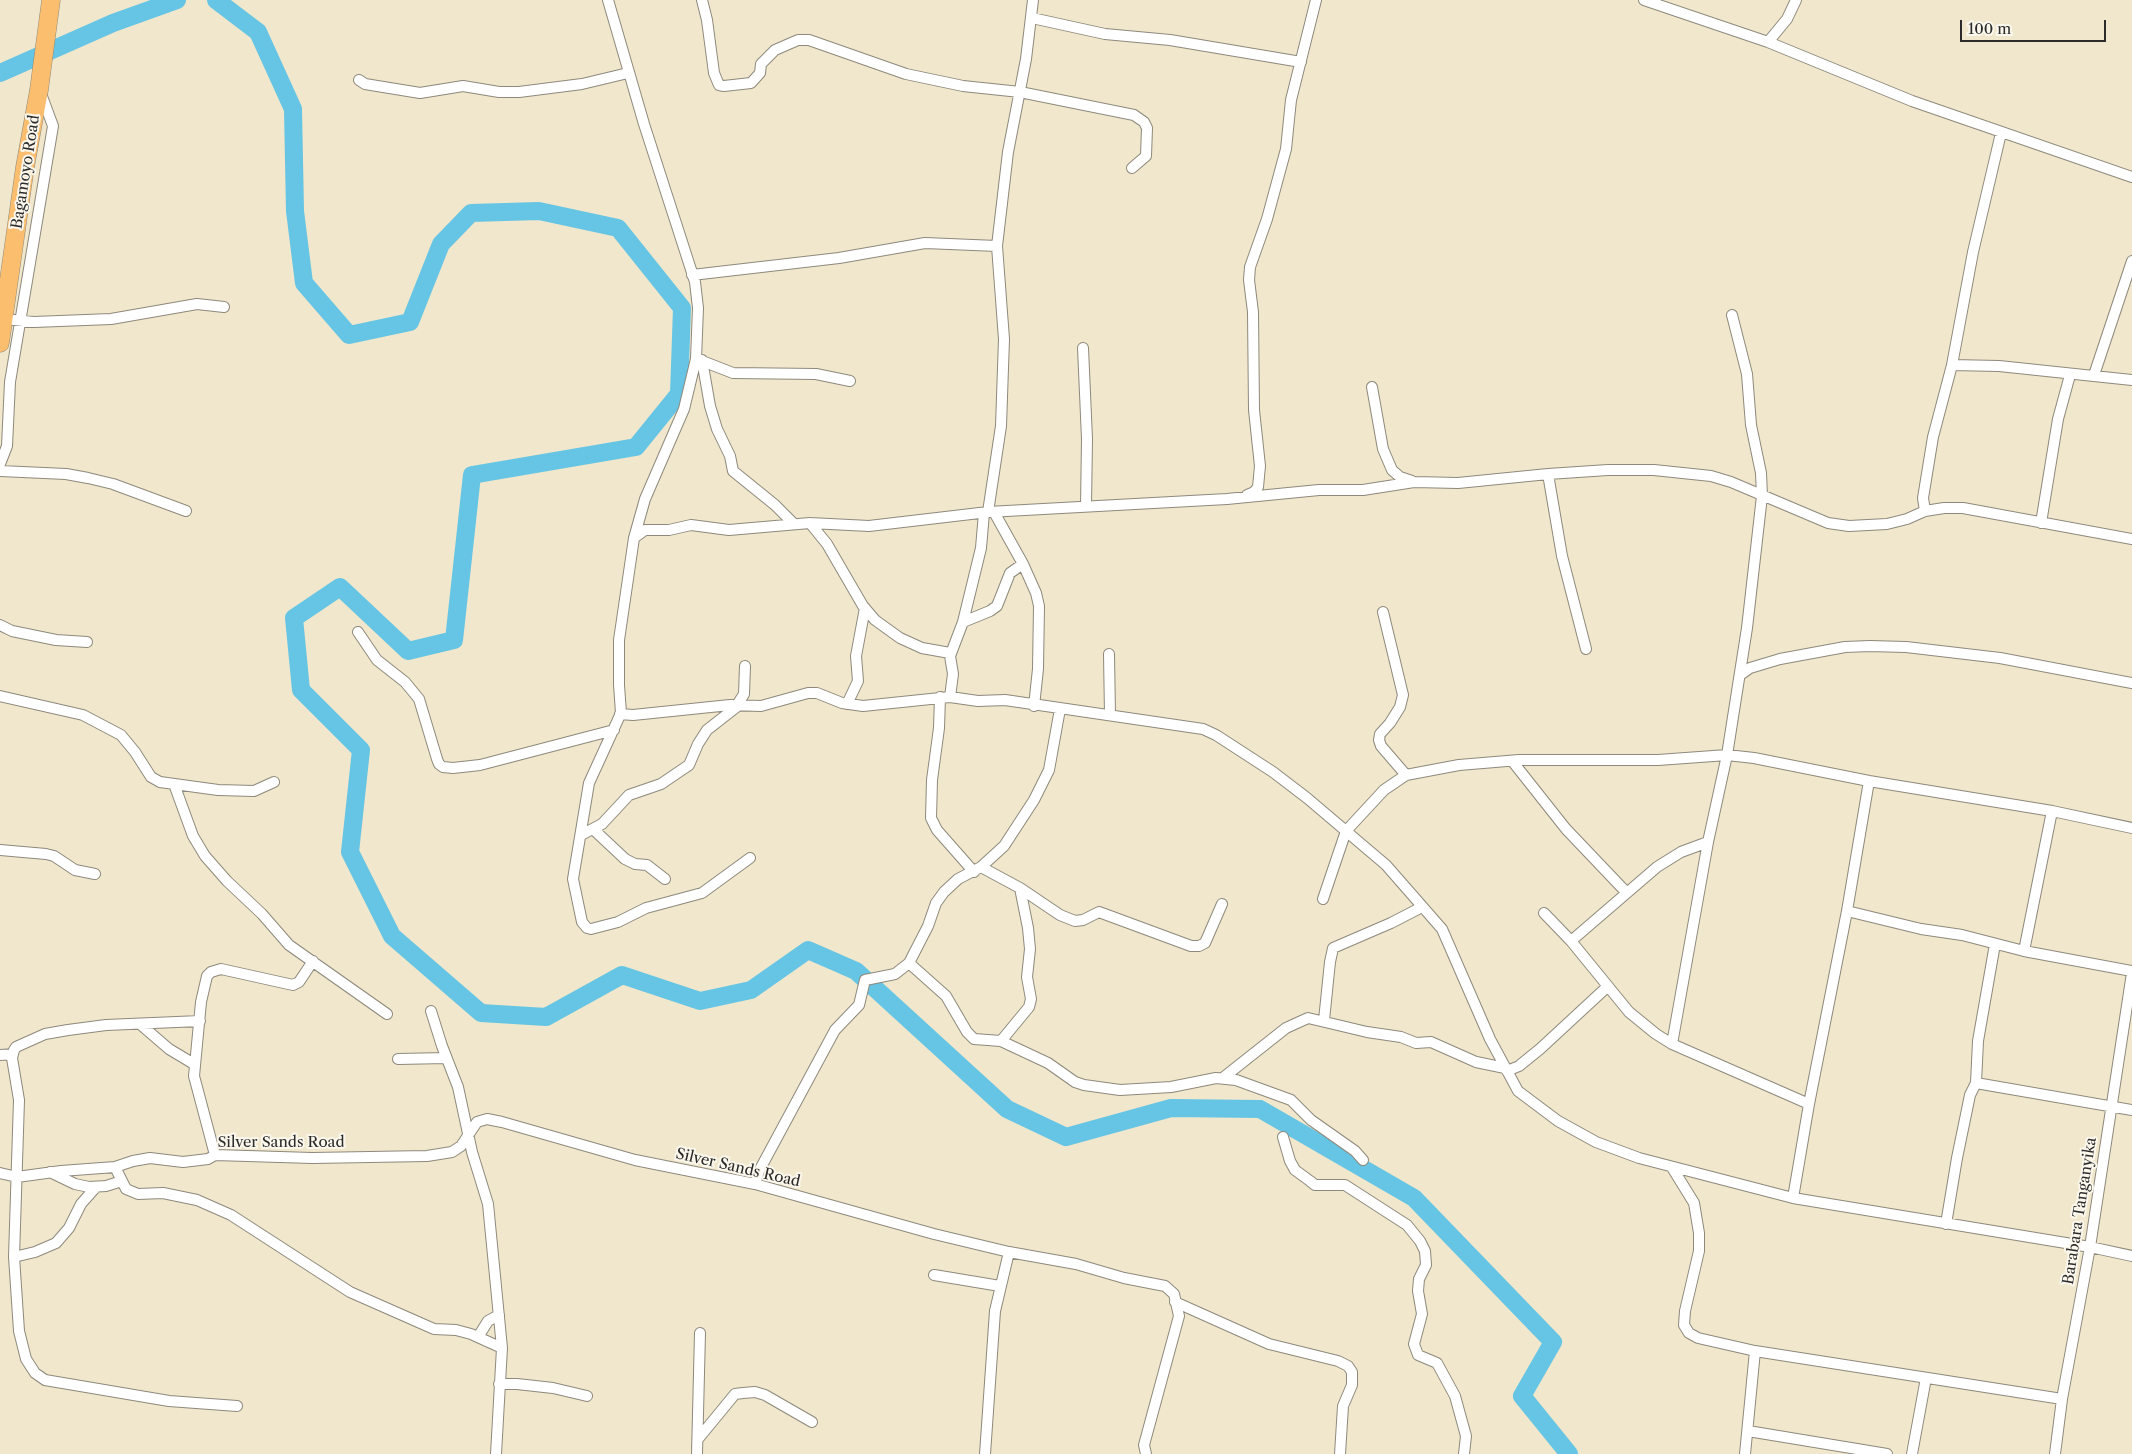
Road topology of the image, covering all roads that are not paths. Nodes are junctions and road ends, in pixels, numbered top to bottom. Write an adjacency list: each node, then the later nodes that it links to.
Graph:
1 (51, 0): 13 (highway, Bagamoyo Road)
2 (610, 0): 11 (street)
3 (702, 0): 14 (street)
4 (1033, 0): 8 (street)
5 (1316, 0): 10 (street)
6 (1644, 0): 9 (street)
7 (1796, 0): 9 (street)
8 (1032, 18): 10 (street); 14 (street)
9 (1768, 42): 15 (street)
10 (1301, 62): 38 (street)
11 (628, 73): 12 (street); 20 (street)
12 (359, 80)
13 (40, 82): 21 (highway, Bagamoyo Road); 24 (street)
14 (1020, 92): 16 (street); 18 (street)
15 (2001, 134): 17 (street); 28 (street)
16 (1132, 168)
17 (2132, 178)
18 (996, 246): 20 (street); 43 (street)
19 (2132, 261): 30 (street)
20 (692, 275): 27 (street)
21 (4, 294): 24 (highway, Bagamoyo Road)
22 (224, 307): 24 (street)
23 (1732, 315): 39 (street)
24 (12, 320): 25 (highway, Bagamoyo Road); 34 (street)
25 (0, 343)
26 (1083, 348): 40 (street)
27 (699, 359): 32 (street); 46 (street); 47 (street)
28 (1952, 365): 29 (street); 42 (street)
29 (2070, 375): 30 (street); 45 (street)
30 (2094, 375): 31 (street)
31 (2132, 380)
32 (850, 381)
33 (1372, 387): 37 (street)
34 (0, 464)
35 (0, 471): 41 (street)
36 (1548, 474): 37 (street); 39 (street); 56 (street)
37 (1414, 482): 38 (street)
38 (1244, 496): 40 (street)
39 (1762, 496): 42 (street); 60 (street)
40 (1086, 506): 43 (street)
41 (186, 511)
42 (1925, 511): 45 (street)
43 (989, 513): 44 (street); 49 (street); 52 (street)
44 (810, 523): 46 (street); 50 (street)
45 (2041, 523): 48 (street)
46 (794, 524): 47 (street)
47 (634, 538): 69 (street)
48 (2132, 539)
49 (1023, 564): 52 (street); 67 (street)
50 (865, 608): 57 (street); 65 (street)
51 (1383, 612): 74 (street)
52 (963, 622): 57 (street)
53 (0, 625): 55 (street)
54 (358, 632): 71 (street)
55 (87, 642)
56 (1586, 649)
57 (950, 654): 63 (street)
58 (1109, 654): 70 (street)
59 (745, 666): 66 (street)
60 (1740, 675): 61 (street); 72 (street)
61 (2132, 683)
62 (0, 696): 77 (street)
63 (950, 697): 64 (street); 67 (street)
64 (940, 698): 65 (street); 86 (street)
65 (848, 704): 66 (street)
66 (738, 705): 69 (street); 80 (street)
67 (1034, 706): 68 (street)
68 (1060, 709): 70 (street); 86 (street)
69 (620, 714): 71 (street)
70 (1110, 715): 81 (street)
71 (614, 730): 82 (street)
72 (1727, 756): 73 (street); 75 (street); 83 (street)
73 (1513, 762): 74 (street); 90 (street)
74 (1406, 775): 81 (street)
75 (1869, 781): 78 (street); 94 (street)
76 (274, 782): 77 (street)
77 (174, 784): 99 (street)
78 (2052, 811): 79 (street); 98 (street)
79 (2132, 828)
80 (593, 830): 82 (street); 88 (street)
81 (1346, 831): 91 (street); 93 (street)
82 (581, 835): 85 (street)
83 (1708, 842): 90 (street); 109 (street)
84 (0, 850): 87 (street)
85 (750, 858)
86 (978, 869): 89 (street); 100 (street)
87 (95, 874)
88 (665, 879)
89 (1020, 888): 92 (street); 108 (street)
90 (1626, 892): 96 (street)
91 (1323, 899)
92 (1222, 904)
93 (1422, 907): 105 (street); 115 (street)
94 (1847, 911): 97 (street); 118 (street)
95 (1544, 912): 96 (street)
96 (1571, 941): 102 (street)
97 (1995, 944): 98 (street); 117 (street)
98 (2024, 951): 101 (street)
99 (313, 961): 104 (street); 106 (street)
100 (909, 963): 108 (street); 131 (street)
101 (2132, 972): 119 (street, Barabara Tanganyika)
102 (1607, 987): 109 (street); 115 (street)
103 (431, 1011): 112 (street)
104 (387, 1014)
105 (1324, 1020): 115 (street); 116 (street)
106 (200, 1021): 107 (street); 114 (street)
107 (140, 1024): 110 (street); 114 (street)
108 (1001, 1041): 116 (street)
109 (1672, 1044): 118 (street)
110 (12, 1054): 111 (street); 129 (street)
111 (0, 1055)
112 (446, 1058): 113 (street); 121 (street)
113 (398, 1059)
114 (194, 1064): 123 (street)
115 (1506, 1069): 126 (street)
116 (1224, 1078): 124 (street)
117 (1976, 1083): 119 (street); 134 (street)
118 (1808, 1104): 133 (street)
119 (2112, 1106): 120 (street); 135 (street, Barabara Tanganyika)
120 (2132, 1110)
121 (468, 1135): 123 (street, Silver Sands Road); 131 (street, Silver Sands Road); 142 (street)
122 (1283, 1137): 160 (street)
123 (215, 1154): 125 (street, Silver Sands Road)
124 (1363, 1160)
125 (115, 1167): 127 (street, Silver Sands Road); 130 (street)
126 (1673, 1168): 133 (street); 146 (street)
127 (50, 1172): 129 (street, Silver Sands Road); 132 (street)
128 (0, 1173): 129 (street, Silver Sands Road)
129 (17, 1177): 138 (street)
130 (122, 1180): 132 (street); 144 (street)
131 (755, 1184): 136 (street, Silver Sands Road)
132 (96, 1187): 138 (street)
133 (1793, 1198): 134 (street)
134 (1946, 1224): 135 (street)
135 (2090, 1247): 137 (street); 150 (street, Barabara Tanganyika)
136 (1009, 1252): 140 (street); 141 (street, Silver Sands Road)
137 (2132, 1256)
138 (14, 1257): 151 (street)
139 (934, 1275): 140 (street)
140 (1000, 1286): 157 (street)
141 (1175, 1298): 158 (street); 159 (street, Silver Sands Road)
142 (499, 1315): 144 (street); 145 (street)
143 (700, 1333): 154 (street)
144 (478, 1337): 145 (street)
145 (502, 1348): 148 (street)
146 (1755, 1351): 147 (street); 153 (street)
147 (1926, 1378): 150 (street); 163 (street)
148 (499, 1384): 149 (street); 155 (street)
149 (587, 1396)
150 (2062, 1399): 164 (street, Barabara Tanganyika)
151 (237, 1406)
152 (812, 1422): 154 (street)
153 (1748, 1431): 161 (street); 162 (street)
154 (698, 1439): 156 (street)
155 (496, 1454)
156 (697, 1454)
157 (985, 1454)
158 (1146, 1454)
159 (1340, 1454)
160 (1464, 1454)
161 (1745, 1454)
162 (1887, 1454)
163 (1912, 1454)
164 (2055, 1454)

